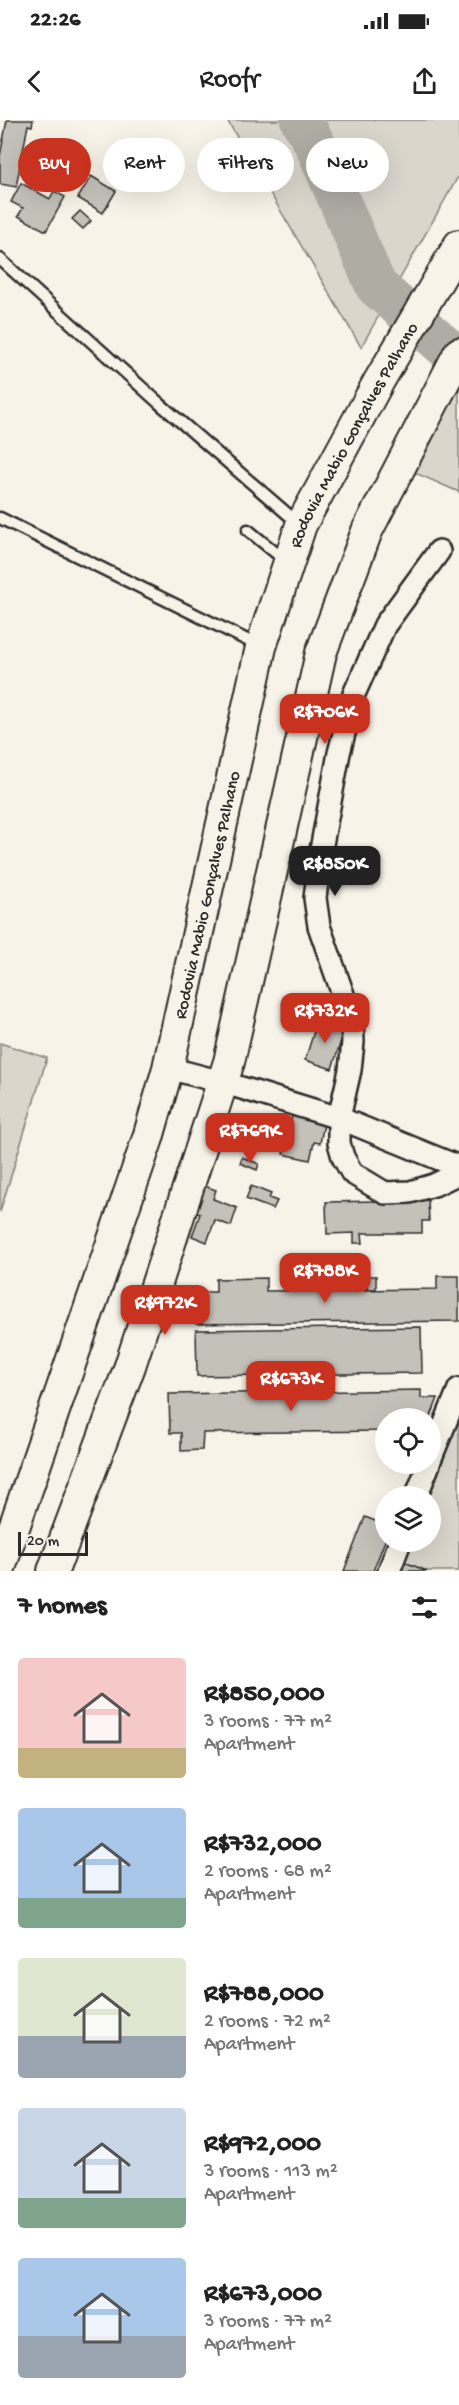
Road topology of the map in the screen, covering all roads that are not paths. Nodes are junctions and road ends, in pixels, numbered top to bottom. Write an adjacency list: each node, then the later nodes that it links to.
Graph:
1 (453, 255): 5 (main road, Rodovia Mabio Gonçalves Palhano)
2 (0, 259): 5 (lane)
3 (459, 353): 11 (main road)
4 (0, 518): 9 (lane)
5 (301, 525): 8 (main road, Rodovia Mabio Gonçalves Palhano)
6 (248, 530): 8 (lane)
7 (439, 551): 12 (street)
8 (289, 563): 9 (main road, Rodovia Mabio Gonçalves Palhano)
9 (261, 648): 10 (main road, Rodovia Mabio Gonçalves Palhano)
10 (168, 1068): 11 (street); 18 (main road, Rodovia Mabio Gonçalves Palhano)
11 (222, 1082): 12 (street); 19 (main road)
12 (339, 1118): 13 (street); 14 (street)
13 (459, 1167)
14 (459, 1173)
15 (459, 1389): 16 (street)
16 (441, 1434)
17 (396, 1552): 20 (street)
18 (0, 1568)
19 (53, 1571)
20 (389, 1571)

